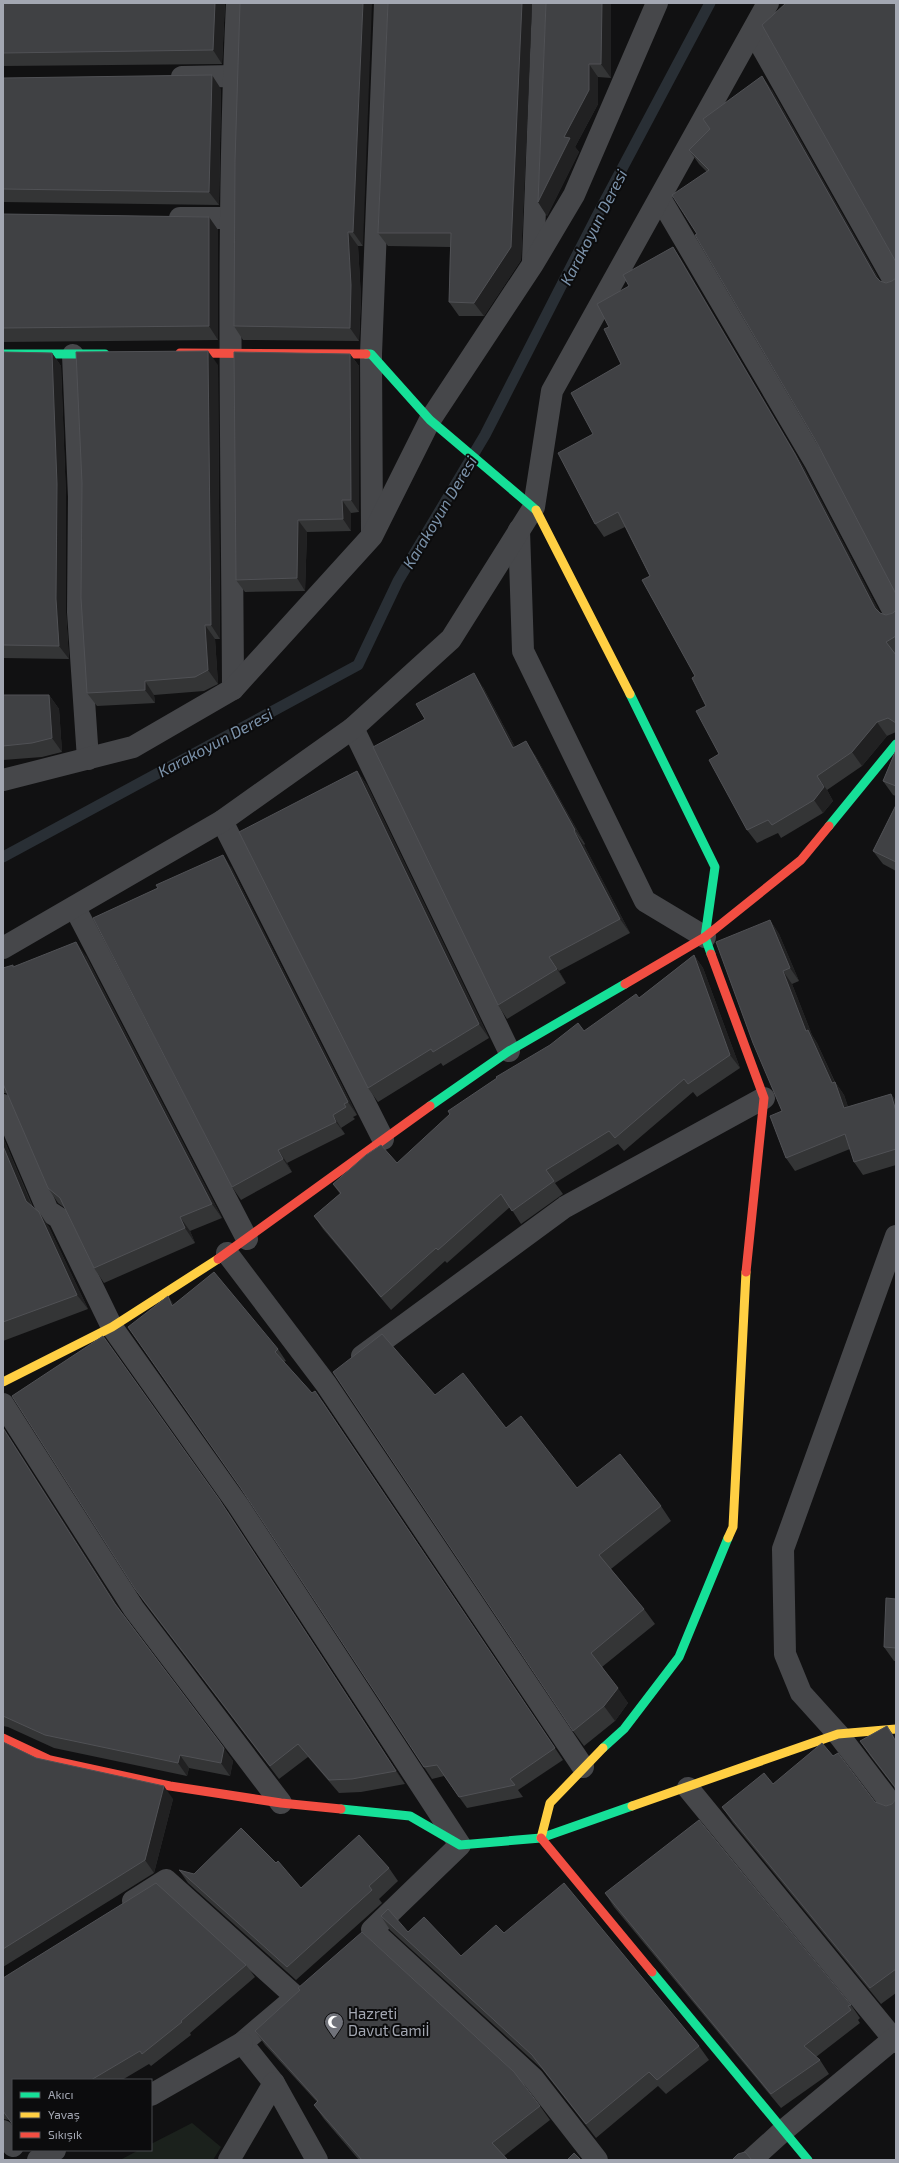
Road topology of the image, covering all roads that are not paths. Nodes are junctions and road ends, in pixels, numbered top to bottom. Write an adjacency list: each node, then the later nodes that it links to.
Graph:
1 (237, 3): 7 (street)
2 (385, 3): 18 (street)
3 (543, 3): 12 (street)
4 (657, 3): 12 (street)
5 (768, 3): 6 (street)
6 (753, 31): 9 (street); 13 (street)
7 (234, 76): 8 (street); 11 (street)
8 (162, 77)
9 (660, 198): 21 (street); 24 (street)
10 (160, 218): 11 (street)
11 (232, 218): 14 (street)
12 (533, 264): 20 (street)
13 (896, 284)
14 (231, 352): 15 (street); 18 (street); 25 (street)
15 (168, 353)
16 (3, 354): 19 (street)
17 (112, 354): 19 (street)
18 (371, 354): 20 (street); 23 (street)
19 (73, 355): 28 (street)
20 (430, 420): 21 (street); 23 (street)
21 (534, 507): 22 (street); 32 (street)
22 (519, 530): 26 (street); 32 (street)
23 (372, 536): 25 (street)
24 (896, 616)
25 (233, 689): 28 (street)
26 (353, 728): 30 (street); 34 (street)
27 (896, 744): 32 (street)
28 (88, 759): 29 (street)
29 (3, 780)
30 (222, 821): 31 (street); 37 (street)
31 (75, 908): 33 (street); 39 (street)
32 (705, 937): 34 (street); 35 (street)
33 (3, 948)
34 (509, 1051): 37 (street)
35 (764, 1098): 43 (street); 48 (street)
36 (3, 1105): 41 (street)
37 (383, 1139): 39 (street)
38 (896, 1236): 46 (street)
39 (246, 1239): 40 (street)
40 (227, 1253): 41 (street); 43 (street)
41 (112, 1327): 42 (street); 53 (street)
42 (3, 1382)
43 (326, 1384): 48 (street)
44 (3, 1404): 50 (street)
45 (896, 1729): 46 (street)
46 (838, 1734): 49 (street); 51 (street)
47 (3, 1738): 50 (street)
48 (583, 1767): 52 (street)
49 (688, 1788): 52 (street); 59 (street)
50 (281, 1803): 53 (street)
51 (896, 1810)
52 (541, 1838): 53 (street); 63 (street)
53 (460, 1845): 55 (street)
54 (114, 1912): 58 (street)
55 (372, 1930): 56 (street); 72 (street)
56 (355, 1946)
57 (314, 1982): 58 (street)
58 (296, 1997): 60 (street)
59 (895, 2039): 63 (street)
60 (242, 2043): 61 (street); 62 (street)
61 (274, 2083): 70 (street); 71 (street)
62 (152, 2094)
63 (784, 2130): 73 (street); 74 (street)
64 (3, 2131): 65 (street)
65 (12, 2144)
66 (17, 2151): 68 (street)
67 (53, 2151): 69 (street)
68 (23, 2160)
69 (38, 2160)
70 (229, 2160)
71 (317, 2160)
72 (597, 2160)
73 (751, 2160)
74 (808, 2160)

